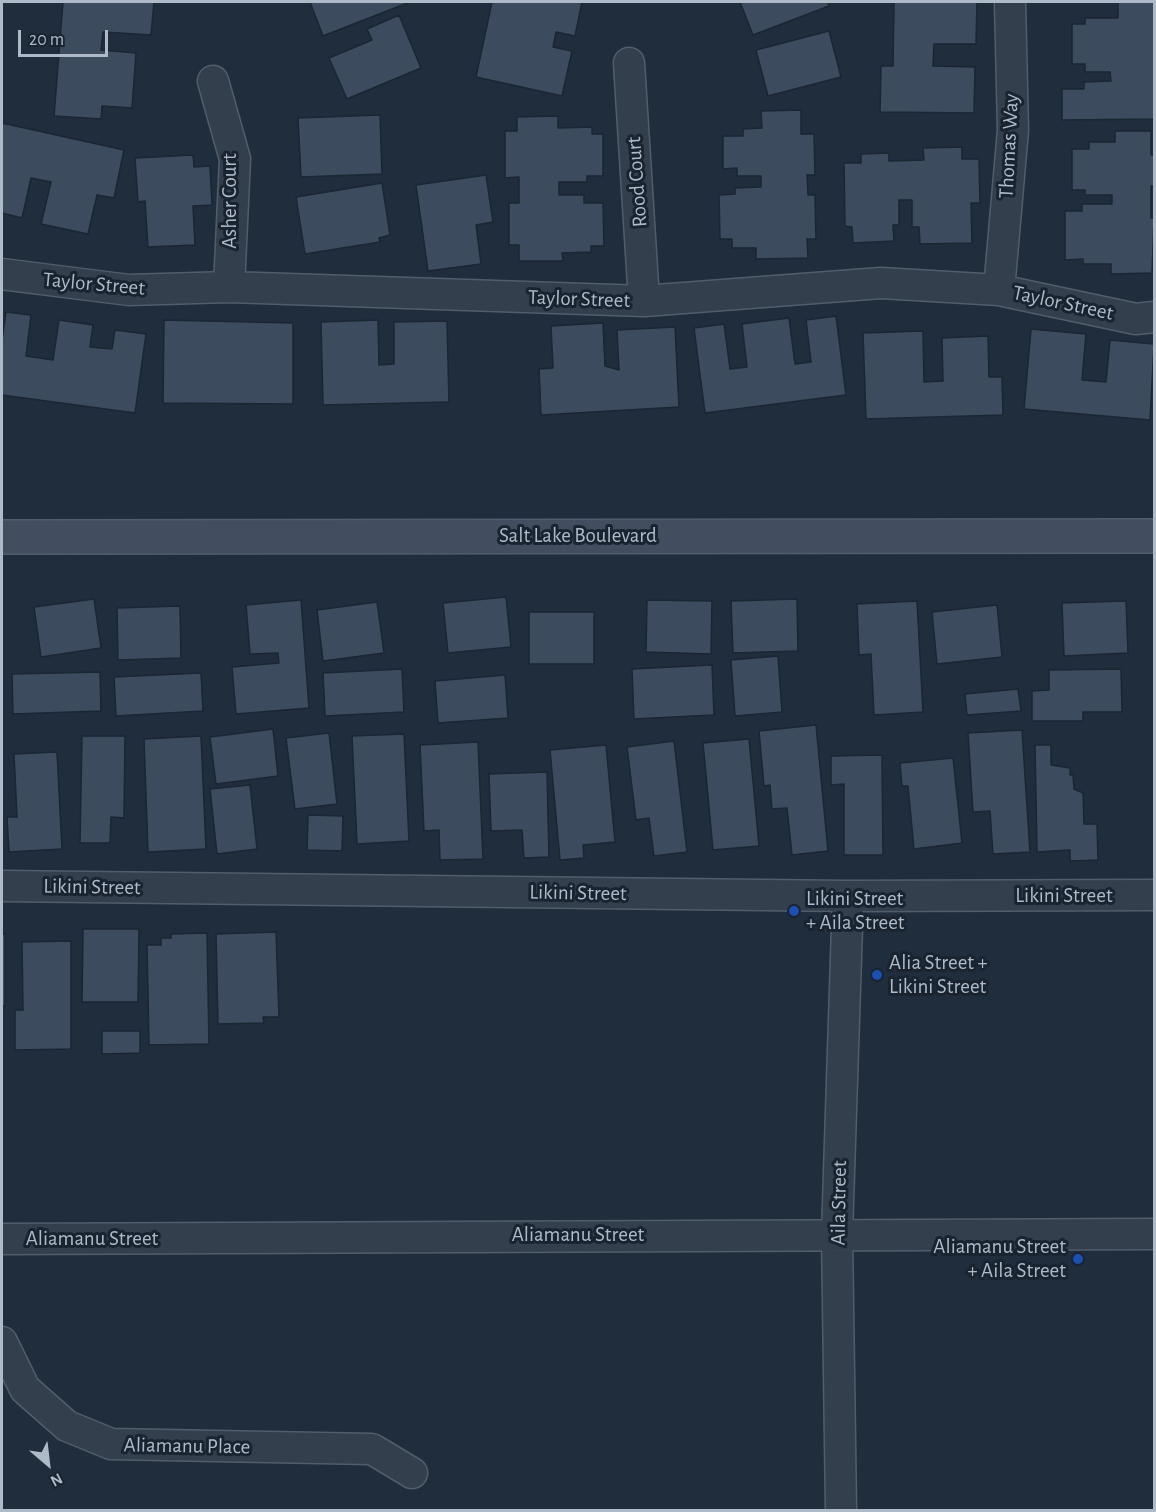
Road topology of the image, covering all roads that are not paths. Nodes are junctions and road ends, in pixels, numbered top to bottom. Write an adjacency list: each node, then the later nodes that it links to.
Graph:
1 (1010, 2): 6 (street, Thomas Way)
2 (629, 63): 7 (street, Rood Court)
3 (213, 81): 5 (street, Asher Court)
4 (2, 274): 5 (street, Taylor Street)
5 (229, 287): 7 (street, Taylor Street)
6 (999, 290): 7 (street, Taylor Street); 8 (street, Taylor Street)
7 (644, 301)
8 (1155, 317)
9 (1155, 536): 10 (main road, Salt Lake Boulevard)
10 (2, 537)
11 (2, 886): 13 (street, Likini Street)
12 (1155, 895): 13 (street, Likini Street)
13 (848, 896): 14 (street, Aila Street)
14 (837, 1234): 15 (street, Aliamanu Street); 16 (street, Aliamanu Street); 19 (street, Aila Street)
15 (1155, 1234)
16 (2, 1239)
17 (2, 1342): 18 (street, Aliamanu Place)
18 (412, 1473)
19 (841, 1510)

